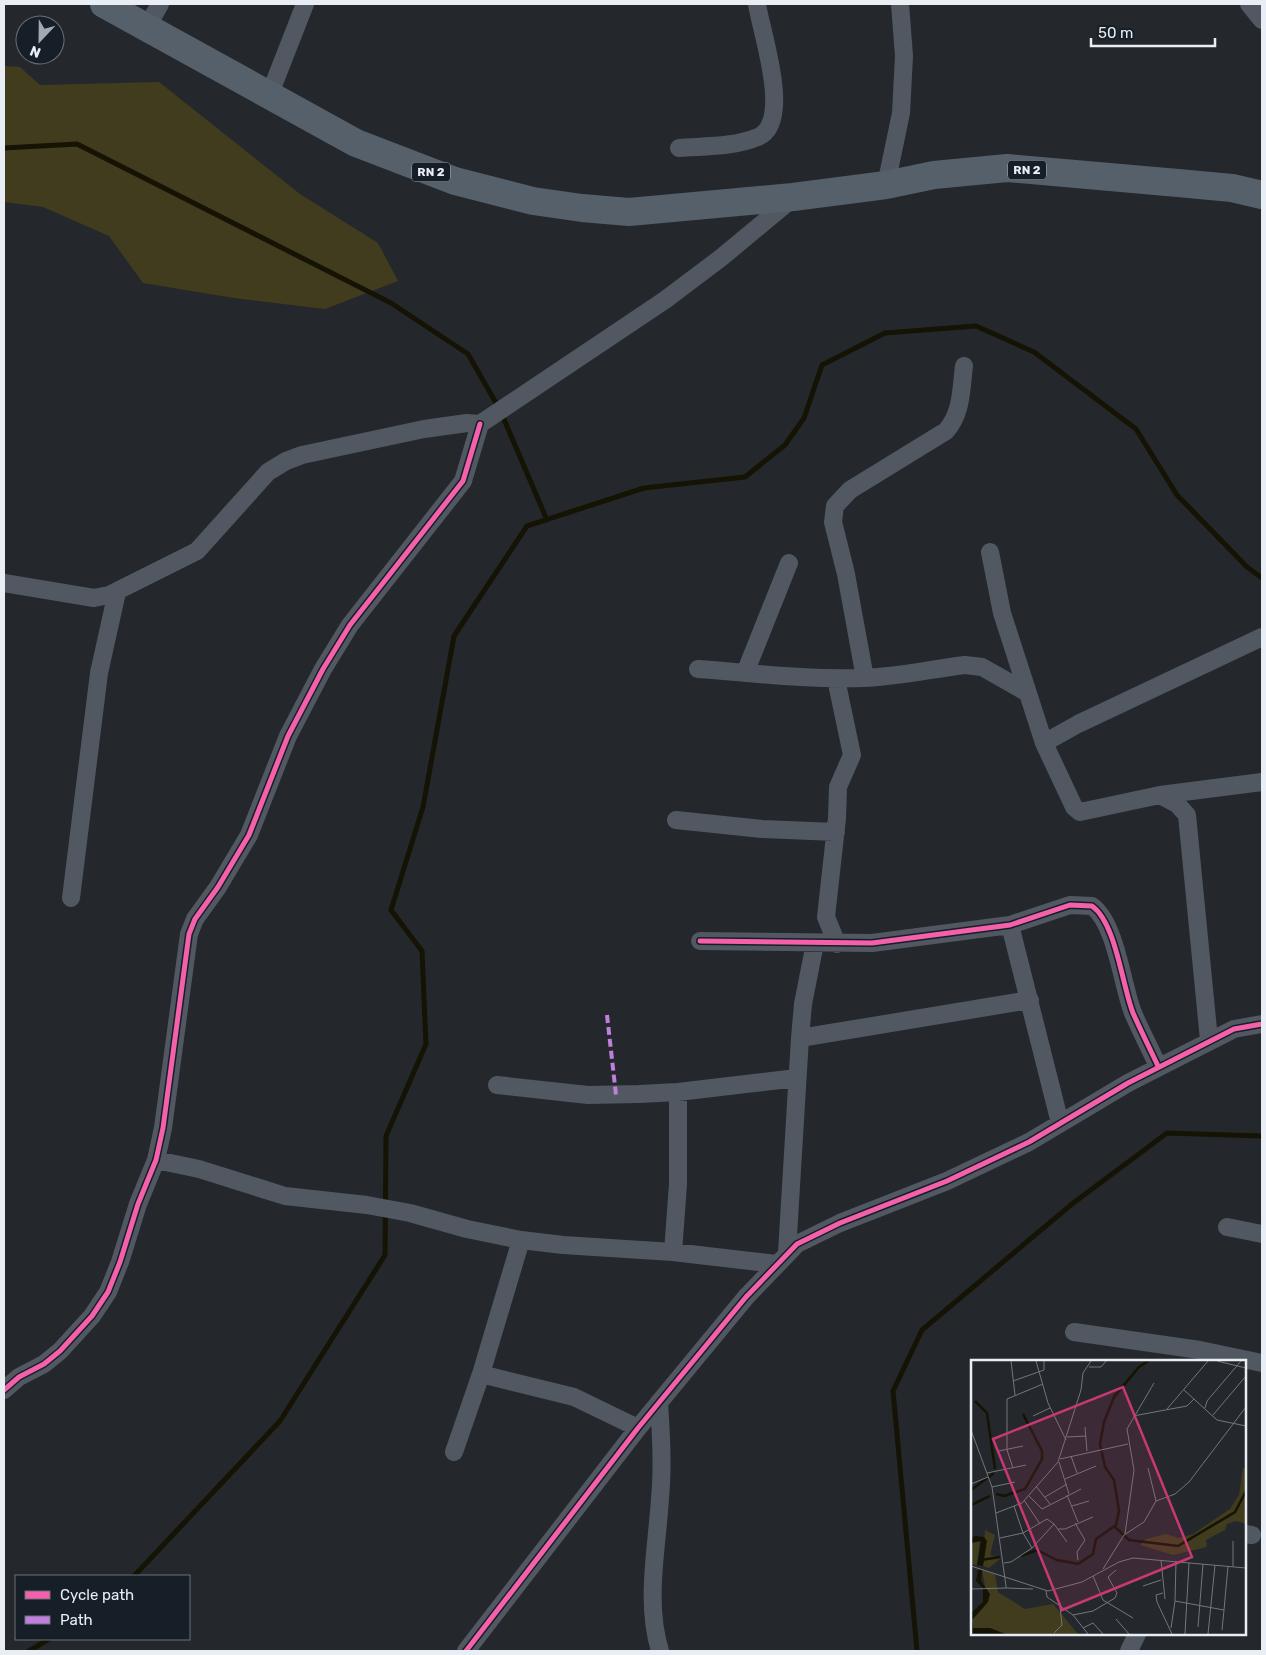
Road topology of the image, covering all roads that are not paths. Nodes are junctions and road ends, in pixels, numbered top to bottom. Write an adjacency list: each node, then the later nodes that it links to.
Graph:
1 (104, 4): 6 (highway, RN 2)
2 (305, 4): 8 (street)
3 (757, 4): 9 (street)
4 (900, 4): 10 (street)
5 (1250, 4): 7 (street)
6 (153, 15): 8 (highway, RN 2)
7 (1262, 20)
8 (269, 96): 12 (highway, RN 2)
9 (679, 148)
10 (886, 185): 11 (highway, RN 2); 12 (highway, RN 2)
11 (1262, 195)
12 (793, 197): 14 (street)
13 (964, 366): 22 (street)
14 (480, 424): 18 (street); 44 (street)
15 (990, 552): 24 (street)
16 (789, 563): 21 (street)
17 (4, 583): 18 (street)
18 (117, 592): 30 (street)
19 (1262, 637): 25 (street)
20 (698, 669): 21 (street)
21 (745, 672): 23 (street)
22 (865, 678): 23 (street); 24 (street)
23 (836, 679): 29 (street)
24 (1026, 692): 25 (street)
25 (1044, 743): 27 (street)
26 (1262, 782): 27 (street)
27 (1160, 795): 38 (street)
28 (676, 820): 29 (street)
29 (836, 832): 34 (street)
30 (71, 898)
31 (1010, 925): 34 (street); 35 (street); 39 (street)
32 (700, 941): 33 (street)
33 (815, 943): 34 (street); 37 (street)
34 (837, 944)
35 (1030, 1000): 37 (street); 43 (street)
36 (1262, 1024): 38 (street)
37 (800, 1038): 40 (street)
38 (1209, 1040): 39 (street)
39 (1158, 1066): 43 (street)
40 (797, 1078): 42 (street); 49 (street)
41 (497, 1085): 42 (street)
42 (678, 1092): 48 (street)
43 (1060, 1124): 49 (street)
44 (156, 1160): 47 (street); 55 (street)
45 (1227, 1227): 46 (street)
46 (1262, 1234)
47 (522, 1240): 48 (street); 56 (street)
48 (673, 1252): 49 (street)
49 (782, 1258): 58 (street)
50 (1074, 1332): 51 (street)
51 (1199, 1356): 52 (street)
52 (1235, 1360)
53 (1246, 1361): 54 (street)
54 (1262, 1363)
55 (11, 1373): 57 (street)
56 (481, 1374): 59 (street); 60 (street)
57 (4, 1390)
58 (659, 1402): 59 (street); 63 (street)
59 (638, 1428): 62 (street)
60 (454, 1452)
61 (1137, 1635): 64 (street)
62 (466, 1651)
63 (660, 1651)
64 (1129, 1651)

